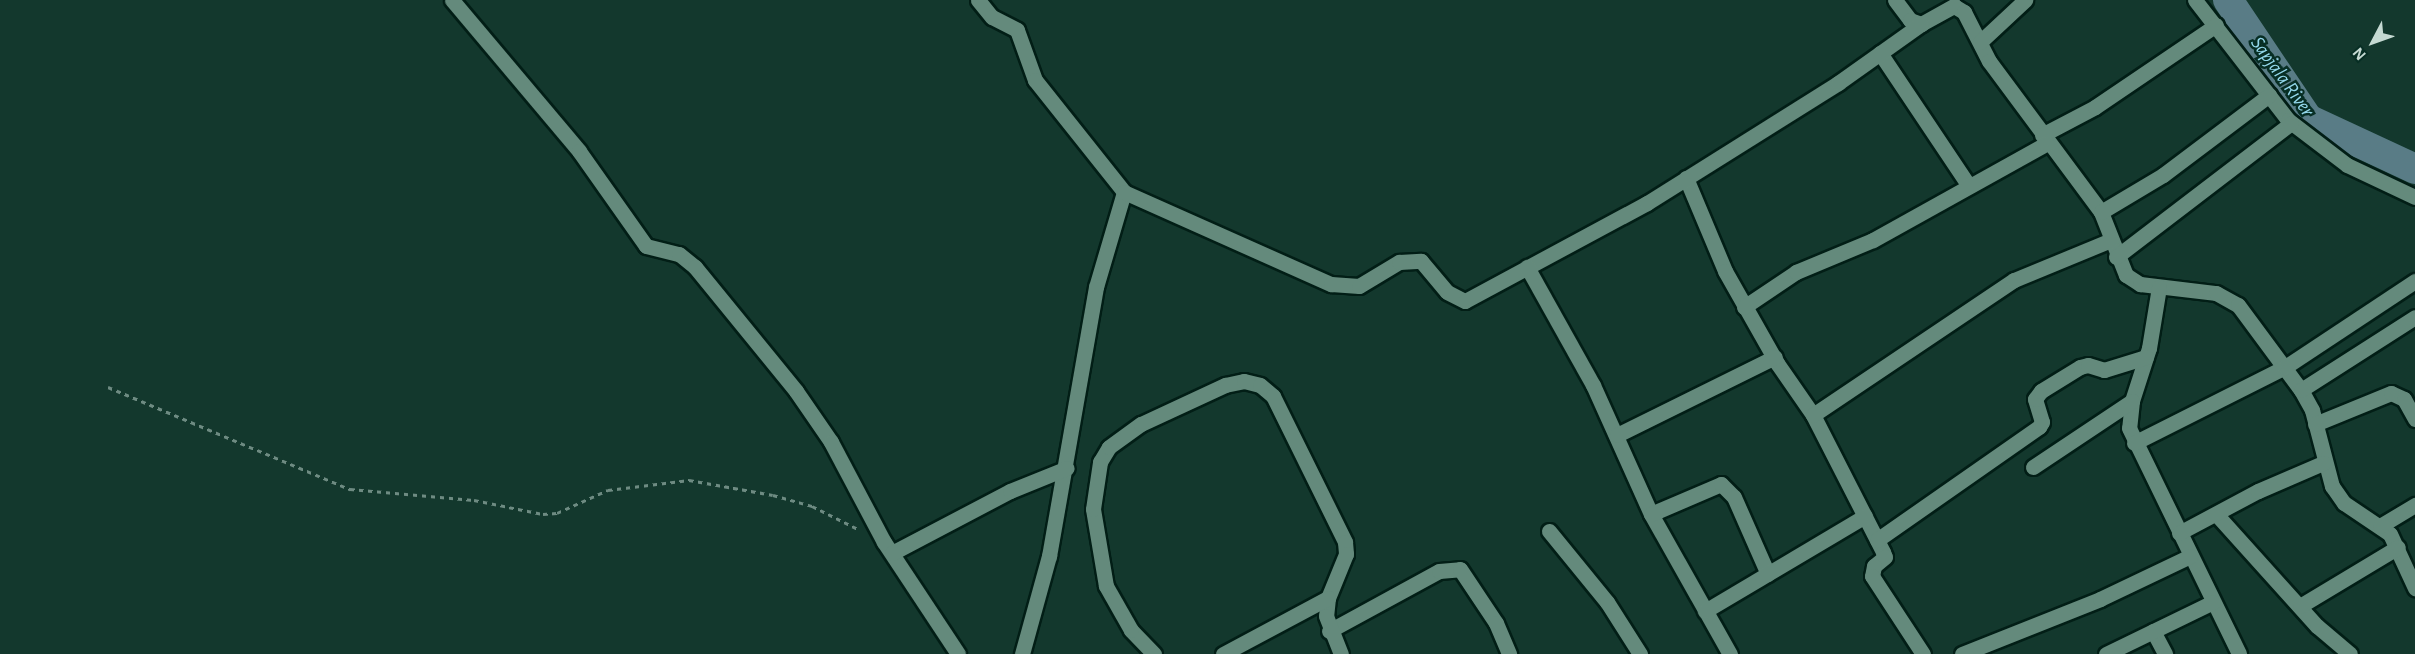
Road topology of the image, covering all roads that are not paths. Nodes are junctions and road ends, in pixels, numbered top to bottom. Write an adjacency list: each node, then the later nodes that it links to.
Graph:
1 (452, 0): 47 (street)
2 (978, 0): 15 (street)
3 (1896, 0): 6 (street)
4 (2025, 0): 8 (street)
5 (2195, 0): 7 (street)
6 (1921, 24): 8 (street); 9 (street)
7 (2216, 25): 10 (street); 12 (street)
8 (1980, 42): 12 (street)
9 (1880, 53): 13 (street); 14 (street)
10 (2269, 95): 11 (street); 17 (street)
11 (2291, 123): 16 (street); 19 (street)
12 (2044, 139): 14 (street); 17 (street)
13 (1686, 178): 20 (street); 23 (street)
14 (1969, 186): 23 (street)
15 (1124, 192): 20 (street); 37 (street)
16 (2415, 197)
17 (2101, 212): 18 (street)
18 (2111, 240): 19 (street); 30 (street)
19 (2116, 257): 22 (street)
20 (1527, 267): 33 (street)
21 (2415, 281): 27 (street)
22 (2159, 287): 26 (street); 27 (street)
23 (1744, 307): 25 (street)
24 (2415, 317): 28 (street)
25 (1775, 357): 30 (street); 33 (street)
26 (2146, 357): 29 (street); 45 (street)
27 (2285, 367): 28 (street); 34 (street)
28 (2301, 390): 32 (street)
29 (2132, 401): 34 (street); 36 (street)
30 (1814, 415): 41 (street)
31 (2415, 419): 32 (street)
32 (2315, 424): 35 (street)
33 (1617, 435): 39 (street)
34 (2134, 443): 44 (street)
35 (2323, 463): 40 (street); 42 (street)
36 (2033, 467)
37 (1066, 468): 47 (street); 58 (street)
38 (2415, 505): 42 (street)
39 (1651, 514): 49 (street); 54 (street)
40 (2216, 514): 44 (street); 53 (street)
41 (1865, 516): 45 (street); 49 (street)
42 (2379, 526): 46 (street)
43 (1549, 531): 63 (street)
44 (2179, 533): 48 (street)
45 (1877, 540): 65 (street)
46 (2398, 547): 50 (street); 53 (street)
47 (888, 548): 57 (street)
48 (2190, 556): 52 (street); 66 (street)
49 (1768, 574): 54 (street)
50 (2415, 588)
51 (1328, 598): 55 (street); 59 (street); 60 (street)
52 (2213, 602): 56 (street); 69 (street)
53 (2300, 606): 70 (street)
54 (1705, 611): 64 (street)
55 (1329, 631): 61 (street); 62 (street)
56 (2153, 631): 67 (street); 68 (street)
57 (958, 654)
58 (1022, 654)
59 (1154, 654)
60 (1223, 654)
61 (1341, 654)
62 (1509, 654)
63 (1640, 654)
64 (1730, 654)
65 (1923, 654)
66 (1962, 654)
67 (2106, 654)
68 (2164, 654)
69 (2239, 654)
70 (2350, 654)

